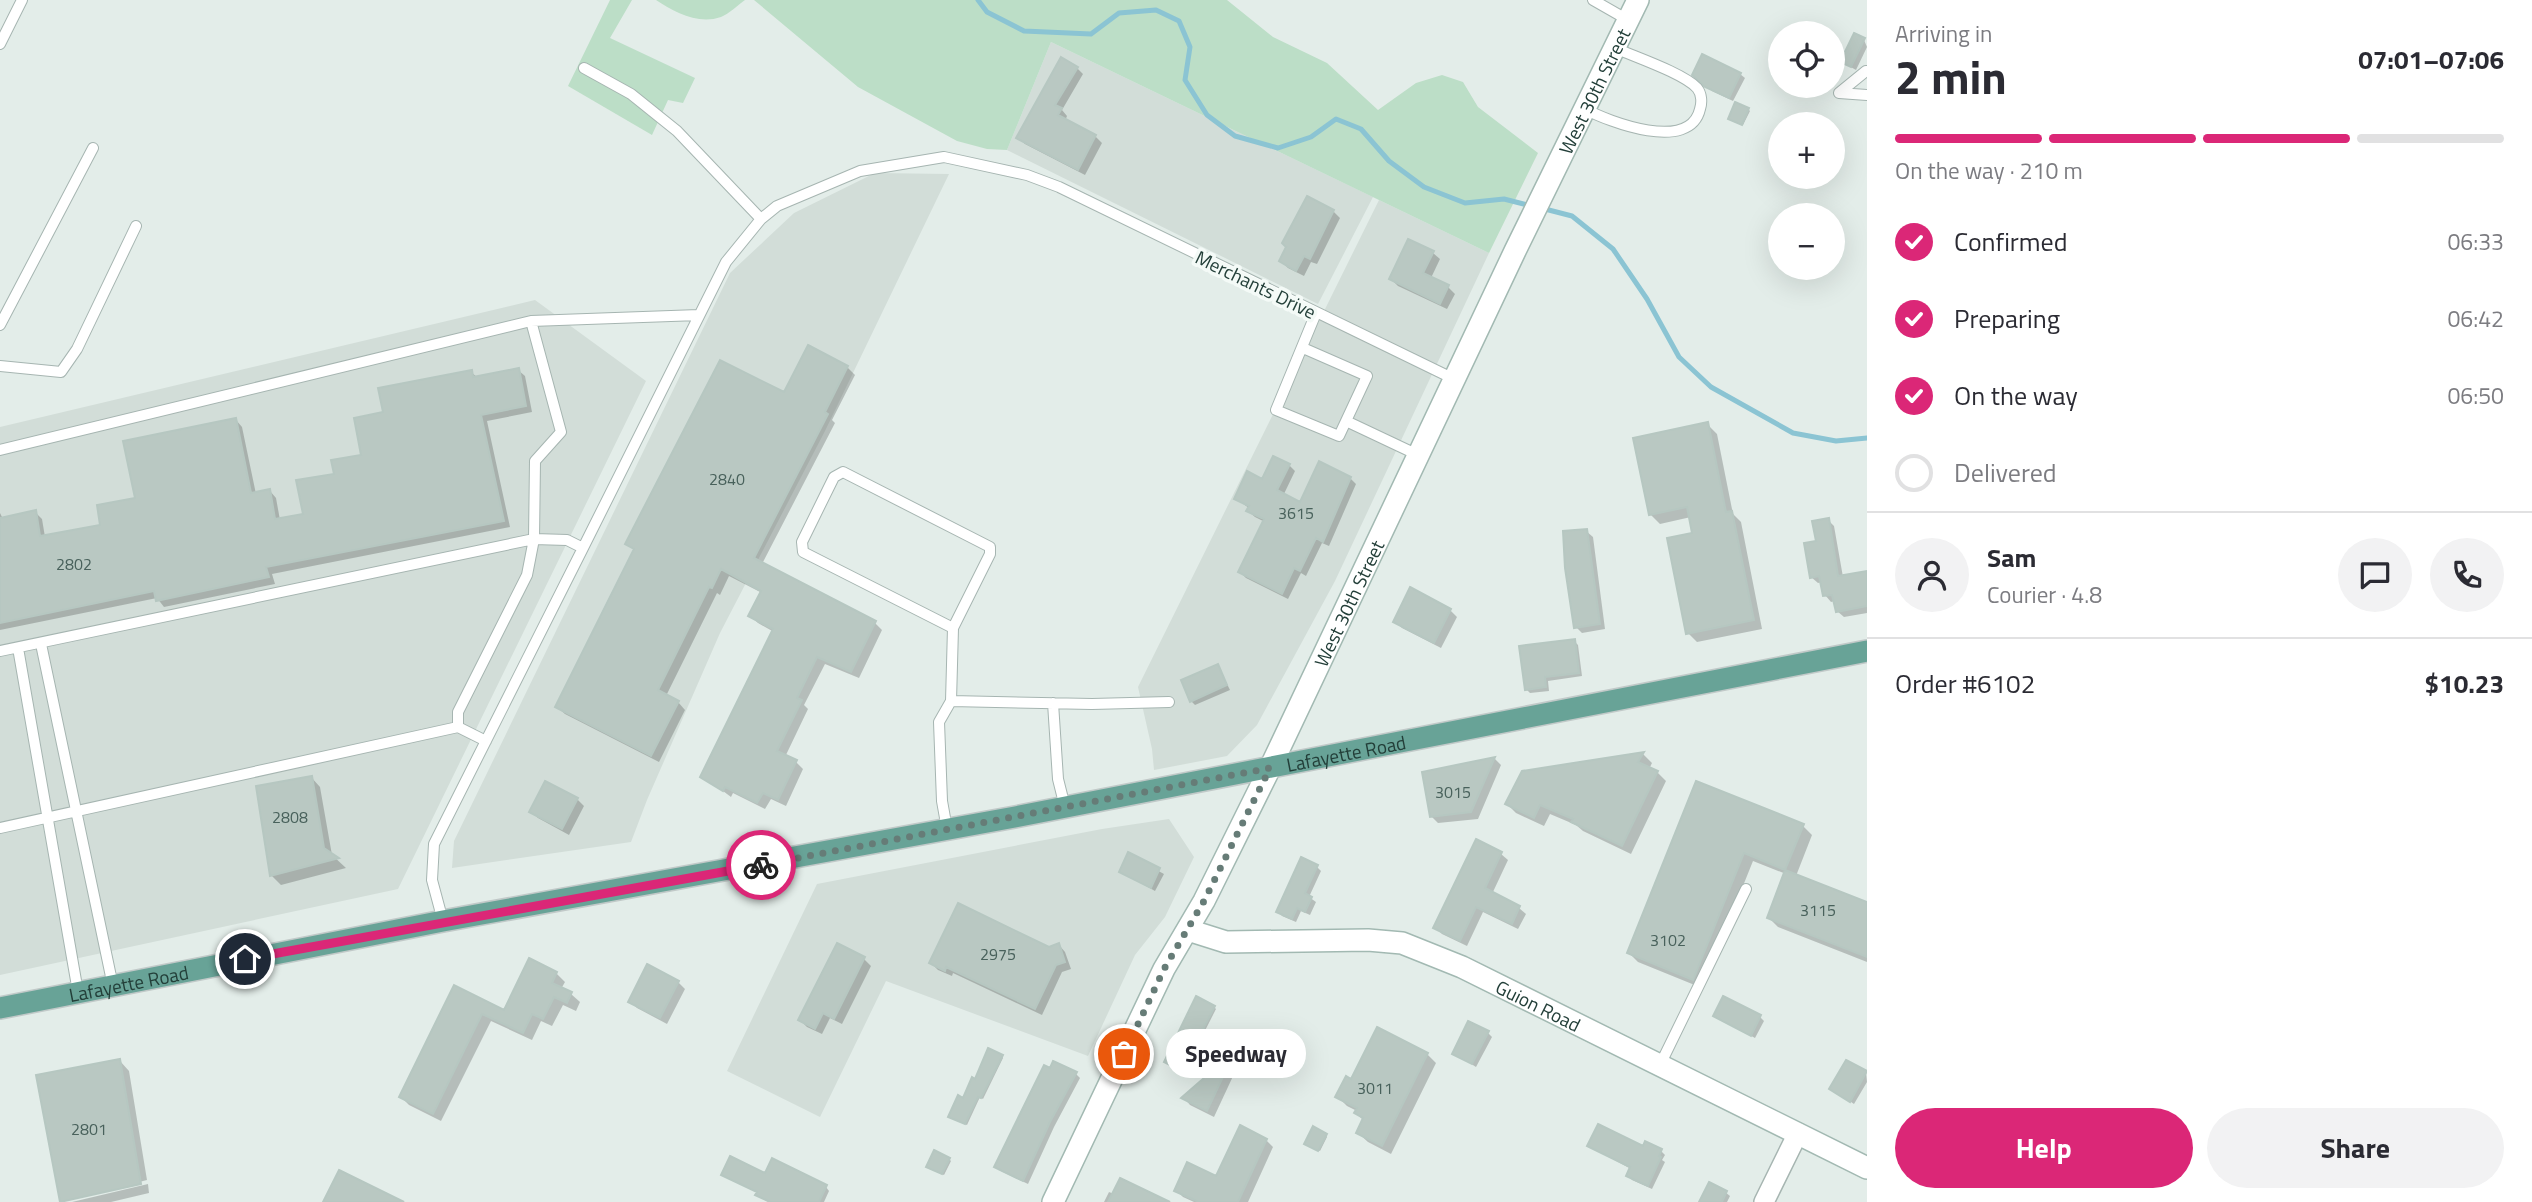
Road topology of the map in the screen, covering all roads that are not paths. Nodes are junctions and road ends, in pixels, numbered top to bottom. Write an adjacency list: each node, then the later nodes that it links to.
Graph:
1 (22, 0): 5 (lane)
2 (1592, 0): 4 (lane)
3 (1638, 0): 4 (main road, West 30th Street)
4 (1628, 20): 6 (main road, West 30th Street)
5 (0, 44)
6 (1615, 48): 10 (main road, West 30th Street); 10 (lane)
7 (584, 68): 12 (lane)
8 (1867, 72): 9 (lane)
9 (1867, 94)
10 (1585, 109): 20 (main road, West 30th Street)
11 (93, 148): 17 (lane)
12 (761, 219): 14 (lane, Merchants Drive); 15 (lane, Merchants Drive)
13 (136, 226): 19 (lane)
14 (1316, 313): 18 (lane); 20 (lane, Merchants Drive)
15 (699, 315): 16 (lane); 25 (lane, Merchants Drive)
16 (531, 321): 22 (lane); 24 (lane)
17 (0, 325)
18 (1303, 348): 21 (lane); 21 (lane)
19 (0, 366)
20 (1454, 380): 23 (main road, West 30th Street)
21 (1346, 421): 23 (lane)
22 (0, 450)
23 (1419, 455): 36 (main road, West 30th Street)
24 (534, 539): 25 (lane); 27 (lane); 34 (lane)
25 (583, 548): 35 (lane, Merchants Drive)
26 (953, 628): 26 (lane); 31 (lane)
27 (41, 644): 28 (lane); 38 (lane)
28 (18, 648): 29 (lane); 39 (lane)
29 (0, 651)
30 (1867, 651): 36 (main road, Lafayette Road)
31 (951, 701): 33 (lane); 41 (lane)
32 (1169, 702): 33 (lane)
33 (1053, 703): 37 (lane)
34 (458, 727): 35 (lane); 38 (lane)
35 (486, 741): 43 (lane, Merchants Drive)
36 (1270, 768): 37 (main road, Lafayette Road); 44 (main road, West 30th Street)
37 (1065, 807): 41 (main road, Lafayette Road)
38 (76, 812): 39 (lane); 45 (lane)
39 (47, 816): 40 (lane); 46 (lane)
40 (0, 828)
41 (947, 830): 43 (main road, Lafayette Road)
42 (1746, 889): 48 (lane)
43 (443, 921): 45 (main road, Lafayette Road)
44 (1188, 930): 48 (main road, Guion Road); 51 (main road, West 30th Street)
45 (113, 986): 46 (main road, Lafayette Road)
46 (78, 992): 47 (main road, Lafayette Road)
47 (0, 1008)
48 (1660, 1065): 49 (main road, Guion Road)
49 (1798, 1133): 50 (main road, Guion Road); 52 (street)
50 (1867, 1168)
51 (1053, 1202)
52 (1765, 1202)

